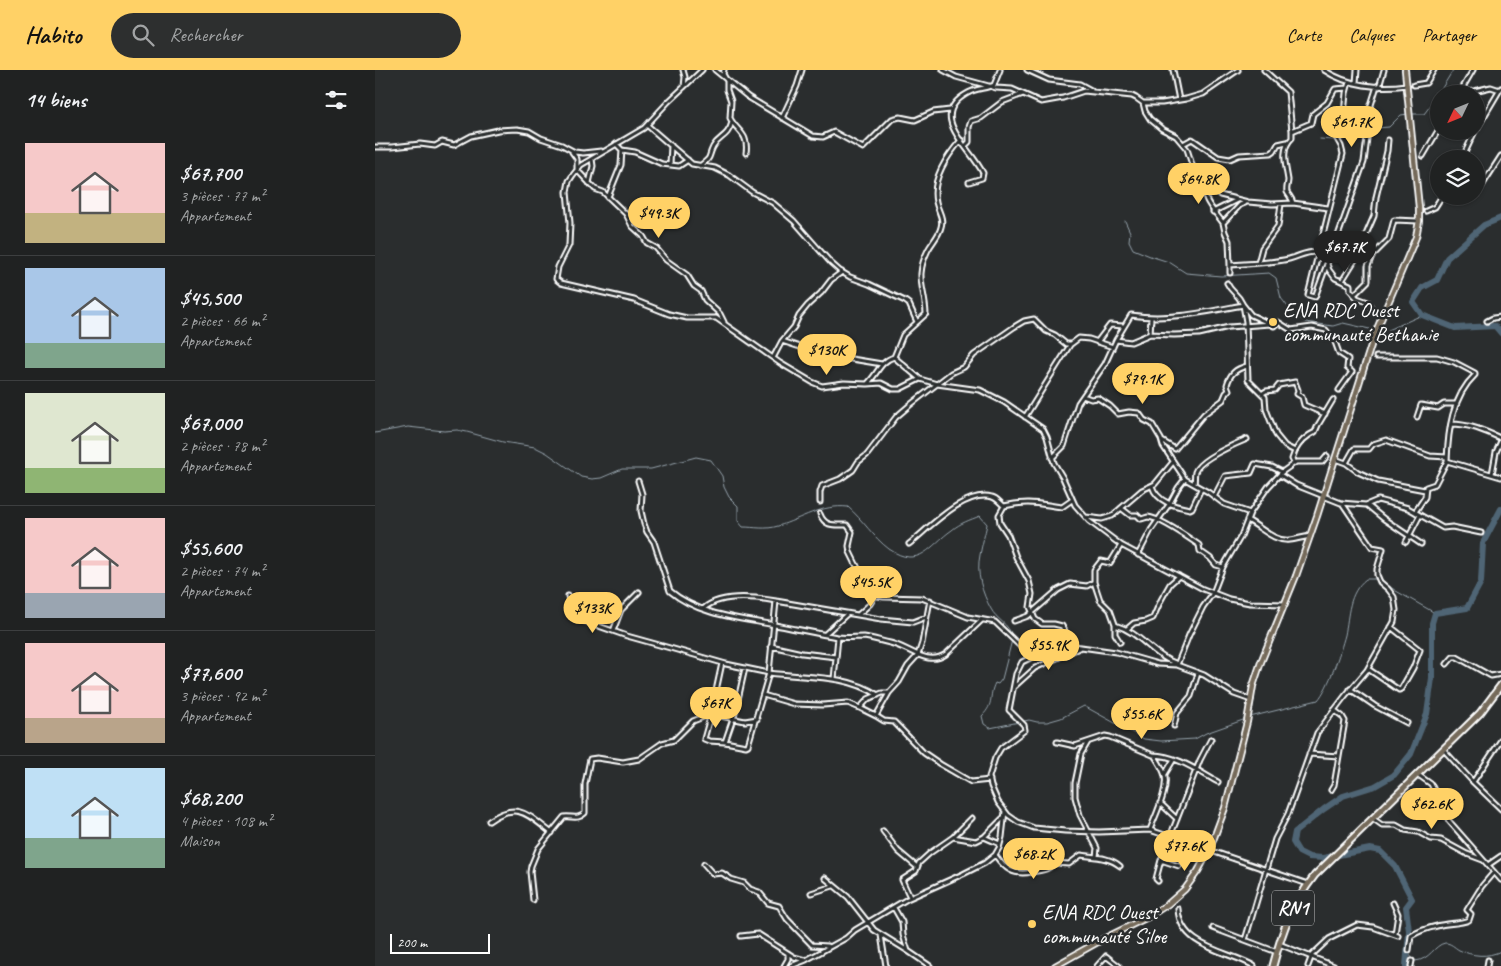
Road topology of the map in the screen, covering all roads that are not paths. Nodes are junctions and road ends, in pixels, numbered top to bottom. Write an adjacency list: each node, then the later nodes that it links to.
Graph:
1 (683, 70): 30 (street)
2 (702, 70): 30 (street)
3 (715, 70): 20 (street)
4 (724, 70): 20 (street)
5 (802, 70): 38 (street)
6 (943, 70): 19 (street)
7 (954, 70): 19 (street)
8 (1000, 70): 26 (street)
9 (1027, 70): 32 (street)
10 (1173, 70): 34 (street)
11 (1238, 70): 34 (street)
12 (1264, 70): 41 (street)
13 (1324, 70): 21 (street)
14 (1357, 70): 22 (street)
15 (1384, 70): 27 (street)
16 (1405, 70): 23 (main road)
17 (1435, 70): 24 (street)
18 (1473, 70): 25 (street)
19 (956, 77): 26 (street)
20 (727, 81): 38 (street); 39 (street)
21 (1349, 82): 22 (street); 28 (street)
22 (1356, 83): 27 (street)
23 (1407, 85): 27 (street); 75 (main road)
24 (1414, 85)
25 (1464, 85)
26 (990, 86): 33 (street); 36 (street)
27 (1378, 86): 78 (street)
28 (1347, 88): 41 (street); 72 (street)
29 (1485, 88): 31 (street)
30 (683, 89): 40 (street)
31 (1500, 89): 37 (street)
32 (1094, 91): 33 (street); 35 (street)
33 (1023, 94): 49 (street)
34 (1179, 100): 35 (street)
35 (1143, 103): 48 (street)
36 (950, 110): 38 (street); 42 (street)
37 (1485, 115)
38 (782, 118)
39 (732, 122): 54 (street); 60 (street)
40 (647, 126): 46 (street); 47 (street)
41 (1293, 131): 45 (street)
42 (961, 140): 49 (street); 93 (street)
43 (1388, 140): 85 (street)
44 (1432, 140): 55 (street)
45 (1287, 142): 48 (street); 69 (street)
46 (616, 144): 52 (street); 53 (street)
47 (671, 144): 58 (street); 59 (street)
48 (1183, 144): 65 (street)
49 (965, 146): 63 (street)
50 (375, 147): 51 (street)
51 (570, 149): 53 (street); 61 (street)
52 (622, 150): 59 (street); 66 (street)
53 (604, 151): 57 (street)
54 (746, 153)
55 (1423, 156)
56 (1501, 156): 62 (street)
57 (592, 159): 61 (street); 64 (street)
58 (689, 160): 59 (street); 60 (street)
59 (670, 164)
60 (699, 166): 83 (street)
61 (577, 169): 64 (street); 92 (street)
62 (1485, 181)
63 (969, 182)
64 (589, 183): 66 (street)
65 (1207, 183): 67 (street); 74 (street)
66 (608, 197): 92 (street)
67 (1238, 200): 68 (street); 74 (street)
68 (1248, 202): 70 (street); 76 (street)
69 (1293, 203): 70 (street); 72 (street)
70 (1281, 204): 80 (street)
71 (1436, 205): 73 (street)
72 (1328, 208): 77 (street)
73 (1426, 211)
74 (1213, 212): 76 (street)
75 (1419, 221): 87 (street); 89 (main road)
76 (1223, 223): 82 (street)
77 (1321, 243): 78 (street); 79 (street)
78 (1333, 247): 81 (street)
79 (1319, 252): 80 (street); 81 (street)
80 (1258, 263): 82 (street)
81 (1327, 264): 85 (street)
82 (1230, 265): 84 (street)
83 (842, 272): 93 (street); 100 (street)
84 (1230, 273)
85 (1342, 281): 87 (street)
86 (1227, 283): 88 (street)
87 (1354, 295): 89 (street)
88 (1243, 306): 91 (street); 95 (street); 97 (street)
89 (1383, 312): 128 (main road)
90 (1501, 317): 94 (street)
91 (1151, 318): 96 (street); 98 (street)
92 (725, 322): 106 (street)
93 (917, 322): 104 (street)
94 (1487, 322)
95 (1270, 324): 97 (street); 112 (street)
96 (1123, 326): 99 (street); 101 (street)
97 (1246, 326): 98 (street); 108 (street)
98 (1150, 334): 99 (street)
99 (1116, 340): 103 (street)
100 (782, 341): 106 (street); 107 (street)
101 (1097, 342): 102 (street); 103 (street)
102 (1071, 344): 111 (street); 118 (street)
103 (1113, 347): 114 (street)
104 (894, 357): 107 (street); 109 (street)
105 (1376, 357): 116 (street)
106 (773, 358): 110 (street)
107 (883, 364): 110 (street)
108 (1247, 366): 113 (street); 123 (street)
109 (920, 379): 110 (street); 111 (street)
110 (867, 384)
111 (937, 384): 118 (street); 145 (street)
112 (1339, 390)
113 (1263, 394): 117 (street); 124 (street)
114 (1083, 396): 122 (street); 127 (street)
115 (1333, 400): 117 (street)
116 (1457, 404): 119 (street); 120 (street)
117 (1325, 414): 124 (street)
118 (1025, 417): 127 (street)
119 (1417, 417)
120 (1451, 424): 129 (street); 134 (street)
121 (1247, 439): 138 (street)
122 (1162, 440): 123 (street); 126 (street)
123 (1175, 449): 126 (street)
124 (1295, 451): 131 (street)
125 (1327, 456): 131 (street)
126 (1169, 457): 130 (street)
127 (1053, 458): 144 (street)
128 (1334, 459): 132 (street); 142 (main road)
129 (1447, 459): 132 (street); 134 (street); 141 (street)
130 (1173, 462): 136 (street); 139 (street)
131 (1294, 463): 133 (street)
132 (1346, 463): 141 (street)
133 (1281, 474): 142 (street); 143 (street); 153 (street)
134 (1493, 474): 135 (street)
135 (1501, 477)
136 (1185, 479): 138 (street); 146 (street)
137 (638, 481): 176 (street)
138 (1194, 484): 140 (street)
139 (1152, 486): 146 (street); 150 (street)
140 (1201, 488): 143 (street); 146 (street)
141 (1425, 490): 151 (street)
142 (1323, 496): 147 (street); 159 (main road)
143 (1214, 497): 153 (street)
144 (1072, 500): 149 (street); 155 (street)
145 (820, 502)
146 (1170, 503): 156 (street)
147 (1342, 503): 148 (street); 185 (street)
148 (1367, 504): 151 (street); 160 (street)
149 (1005, 506): 162 (street); 177 (street)
150 (1121, 508): 155 (street); 156 (street)
151 (1415, 512): 154 (street)
152 (820, 514): 171 (street)
153 (1250, 514): 157 (street)
154 (1420, 516): 158 (street); 160 (street)
155 (1085, 517): 164 (street)
156 (1157, 520): 165 (street); 166 (street)
157 (1247, 520): 159 (street); 166 (street)
158 (1481, 533)
159 (1310, 536): 175 (main road)
160 (1409, 536): 161 (street); 163 (street)
161 (1406, 542)
162 (909, 544)
163 (1421, 544)
164 (1121, 545): 165 (street); 168 (street)
165 (1138, 555): 167 (street)
166 (1223, 567): 170 (street)
167 (1179, 576): 170 (street); 186 (street)
168 (1094, 582): 177 (street); 184 (street)
169 (639, 592): 187 (street)
170 (1213, 593): 175 (street); 198 (street)
171 (871, 595): 173 (street); 179 (street)
172 (568, 596): 187 (street)
173 (930, 600): 180 (street); 181 (street)
174 (776, 601): 176 (street); 178 (street); 183 (street)
175 (1285, 604): 212 (main road)
176 (703, 609): 183 (street)
177 (1032, 612): 182 (street); 192 (street)
178 (847, 613): 179 (street); 188 (street)
179 (859, 614): 180 (street)
180 (926, 618): 195 (street)
181 (982, 620): 194 (street); 195 (street)
182 (1014, 620)
183 (773, 624): 188 (street); 191 (street)
184 (1115, 625): 186 (street); 190 (street)
185 (1391, 627): 201 (street); 201 (street)
186 (1127, 629): 198 (street)
187 (613, 631): 197 (street)
188 (825, 634): 189 (street)
189 (838, 637): 195 (street); 196 (street)
190 (1120, 642)
191 (771, 646): 196 (street); 202 (street)
192 (1074, 647): 193 (street); 194 (street)
193 (1079, 648): 198 (street); 207 (street)
194 (1048, 649): 207 (street)
195 (917, 656): 209 (street)
196 (836, 657): 205 (street)
197 (722, 663): 200 (street); 215 (street)
198 (1177, 664): 203 (street)
199 (1447, 664): 204 (street)
200 (745, 668): 202 (street); 217 (street)
201 (1368, 669): 208 (street)
202 (769, 673): 205 (street); 210 (street)
203 (1198, 673): 212 (street); 220 (street)
204 (1501, 674)
205 (834, 679): 211 (street)
206 (1501, 685): 226 (highway, RN1)
207 (1013, 687): 234 (street)
208 (1350, 689): 214 (street); 219 (street)
209 (889, 693): 211 (street); 216 (street)
210 (763, 695): 213 (street); 218 (street)
211 (878, 695): 213 (street)
212 (1251, 700): 254 (main road)
213 (861, 708): 216 (street)
214 (1334, 710): 227 (street); 229 (street)
215 (711, 714): 217 (street); 223 (street); 249 (street)
216 (876, 716): 234 (street)
217 (732, 718): 218 (street); 223 (street)
218 (757, 719): 223 (street)
219 (1407, 723)
220 (1174, 726)
221 (1211, 739): 231 (street)
222 (1501, 740): 236 (street)
223 (725, 742)
224 (1057, 742): 225 (street)
225 (1089, 742): 228 (street); 248 (street)
226 (1443, 749): 233 (highway, RN1); 236 (street)
227 (1309, 754): 229 (street); 265 (street)
228 (1155, 755): 230 (street); 232 (street)
229 (1339, 756): 237 (street)
230 (1174, 759): 231 (street); 232 (street)
231 (1197, 769): 235 (street); 244 (street)
232 (1165, 774): 238 (street)
233 (1417, 774): 243 (highway, RN1); 259 (street)
234 (990, 780): 240 (street)
235 (1218, 782)
236 (1473, 782): 239 (street)
237 (1331, 790)
238 (1160, 804): 244 (street); 246 (street)
239 (1501, 810)
240 (1005, 811): 241 (street); 248 (street)
241 (1004, 817): 251 (street); 253 (street)
242 (972, 818): 250 (street)
243 (1373, 818): 259 (street); 270 (highway, RN1)
244 (1177, 819): 252 (street)
245 (489, 821): 249 (street)
246 (1150, 830): 248 (street); 252 (street)
247 (883, 831): 264 (street)
248 (1088, 832): 257 (street)
249 (552, 833): 274 (street)
250 (953, 837): 251 (street); 264 (street)
251 (983, 837): 253 (street)
252 (1169, 837): 254 (street); 258 (street)
253 (1000, 844): 255 (street)
254 (1209, 851): 265 (street); 296 (main road)
255 (995, 855): 257 (street); 273 (street)
256 (1501, 856): 261 (street)
257 (1096, 857): 262 (street)
258 (1161, 860): 263 (street); 269 (street)
259 (1483, 860): 261 (street)
260 (704, 864): 284 (street)
261 (1488, 865): 266 (street)
262 (1120, 866)
263 (1179, 866)
264 (917, 867): 273 (street)
265 (1266, 871): 270 (street); 282 (street)
266 (1495, 873): 268 (street); 285 (street)
267 (825, 878): 271 (street)
268 (1501, 878)
269 (1157, 881)
270 (1308, 884): 283 (highway, RN1)
271 (833, 886): 272 (street); 278 (street)
272 (811, 893)
273 (911, 897): 276 (street)
274 (533, 900)
275 (1393, 903): 289 (street)
276 (894, 908): 278 (street); 286 (street)
277 (1178, 909): 299 (street)
278 (868, 922): 280 (street); 284 (street)
279 (1213, 928): 282 (street)
280 (881, 935): 286 (street); 294 (street)
281 (741, 936): 288 (street)
282 (1245, 940): 287 (street)
283 (1279, 944): 287 (highway, RN1); 289 (street)
284 (830, 946): 290 (street)
285 (1409, 950)
286 (908, 951): 295 (street)
287 (1277, 952): 300 (highway, RN1)
288 (788, 953): 290 (street); 292 (street)
289 (1311, 957): 301 (street); 302 (street)
290 (805, 960): 293 (street)
291 (1488, 960): 303 (street)
292 (784, 966)
293 (791, 966)
294 (886, 966)
295 (930, 966)
296 (1055, 966)
297 (1097, 966): 298 (street)
298 (1119, 966)
299 (1254, 966)
300 (1273, 966)
301 (1308, 966)
302 (1334, 966)
303 (1487, 966)

